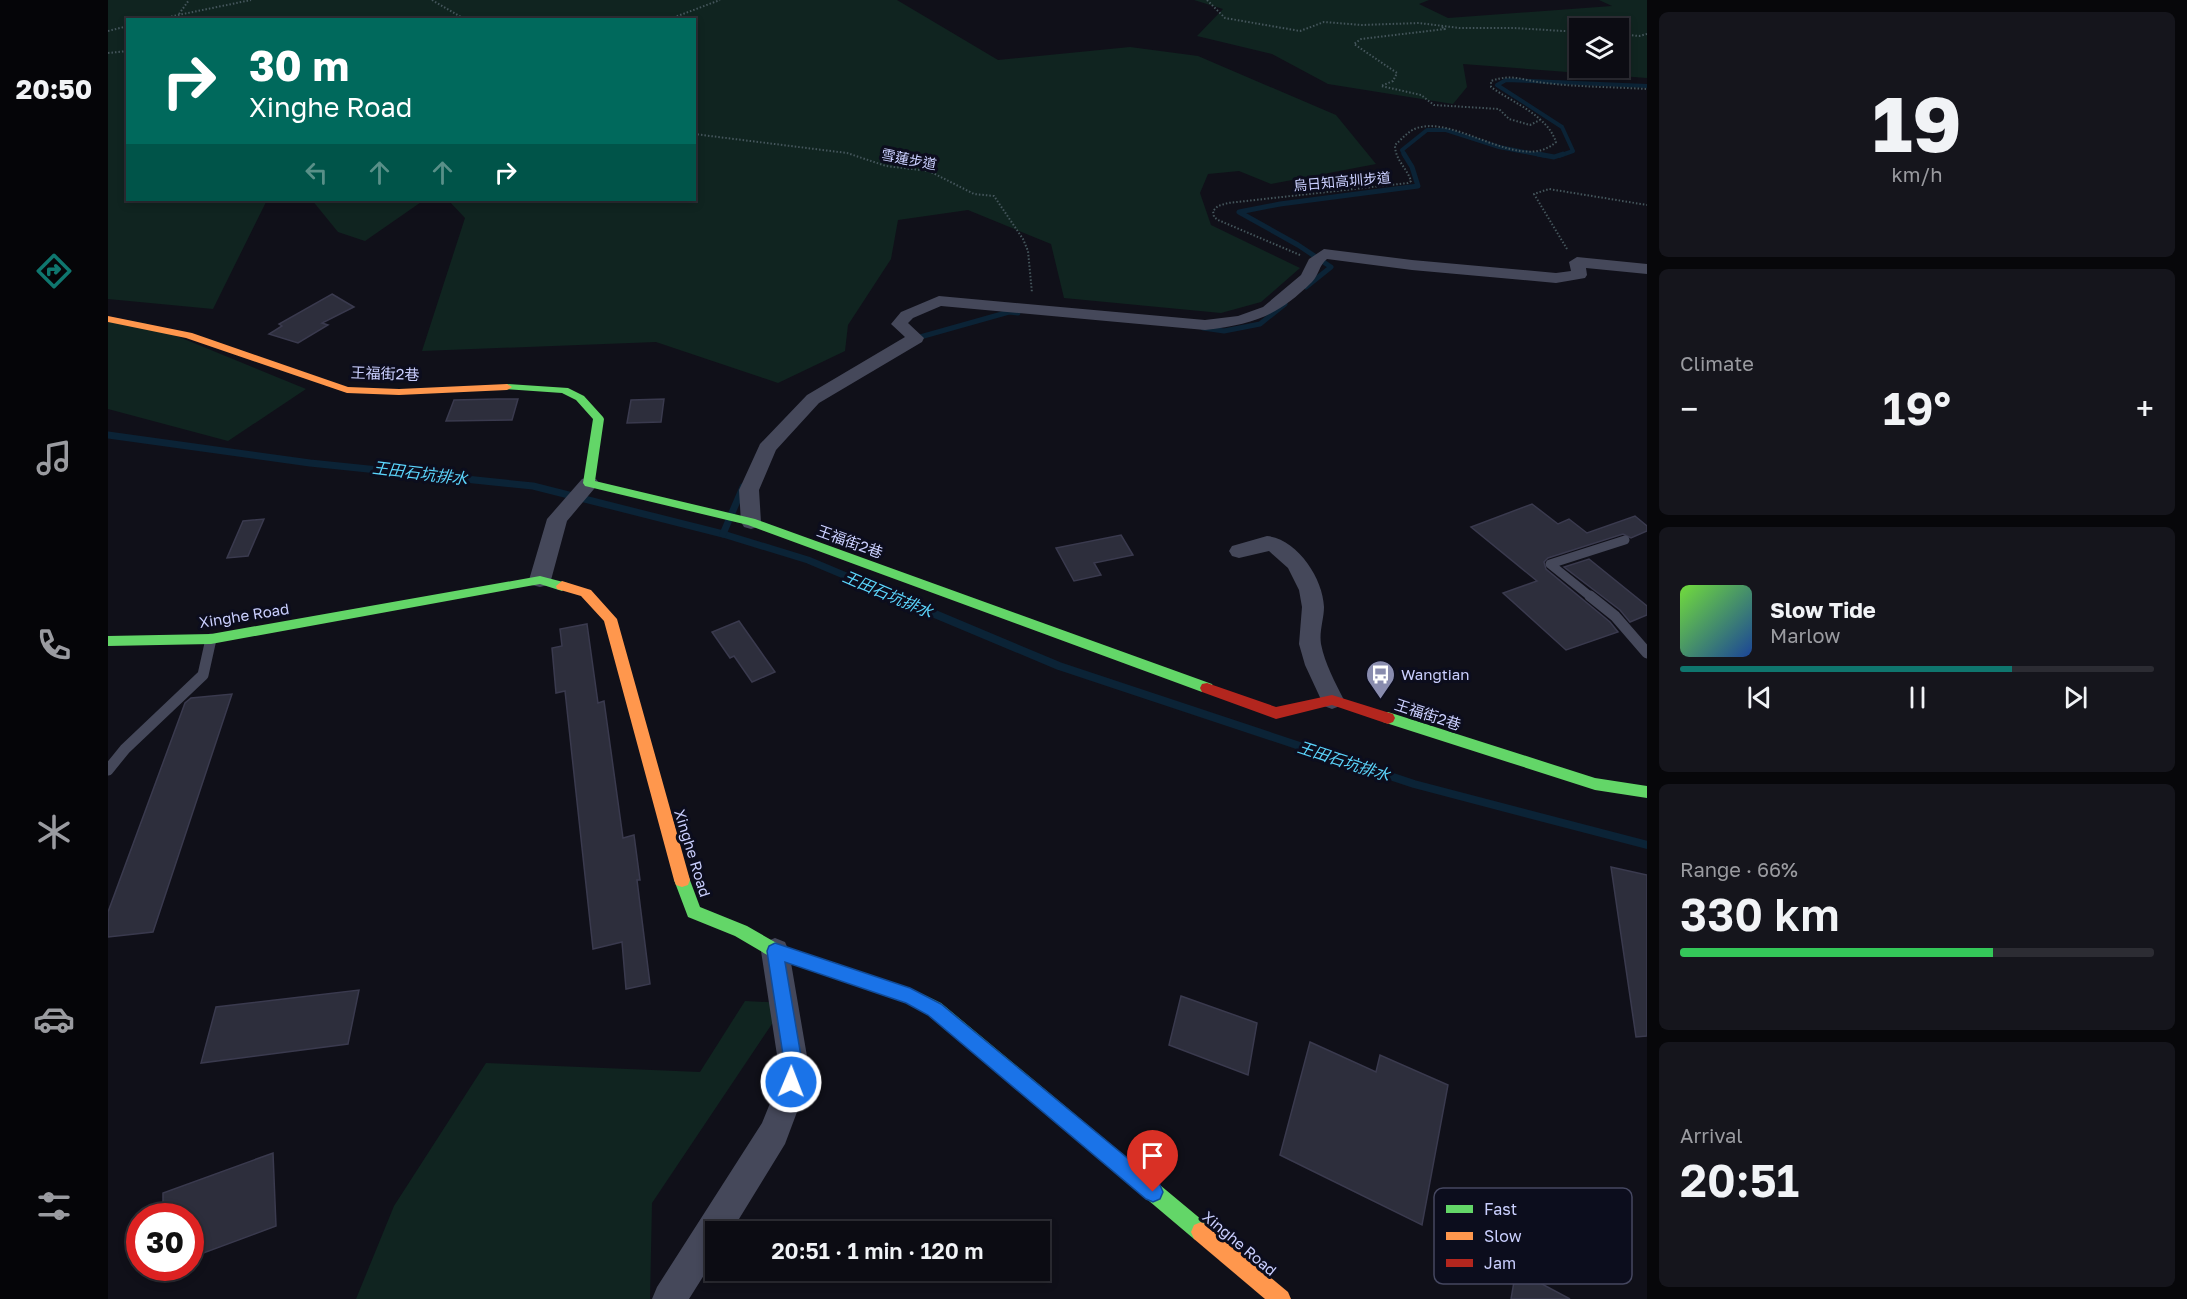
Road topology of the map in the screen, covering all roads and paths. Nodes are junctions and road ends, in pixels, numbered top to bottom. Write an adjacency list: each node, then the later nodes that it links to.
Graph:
1 (189, 0): 6 (path)
2 (251, 0): 6 (path)
3 (432, 0): 8 (path)
4 (720, 0): 9 (path)
5 (1207, 0): 10 (path)
6 (179, 14): 7 (path)
7 (162, 18)
8 (463, 18)
9 (672, 18)
10 (1439, 25): 13 (path); 19 (path)
11 (126, 26): 12 (path)
12 (108, 31)
13 (1569, 31)
14 (1647, 34): 15 (path)
15 (1629, 35)
16 (126, 51): 17 (path)
17 (108, 53)
18 (1647, 89): 19 (path, 烏日知高圳步道)
19 (1540, 120): 22 (path, 烏日知高圳步道)
20 (696, 134): 25 (path, 雪蓮步道)
21 (1647, 205): 23 (path)
22 (1314, 262): 23 (street); 25 (street)
23 (1576, 262): 24 (street)
24 (1647, 269)
25 (1035, 308): 28 (street)
26 (108, 319): 27 (street, 王福街2巷)
27 (589, 483): 28 (street, 王福街2巷); 31 (street)
28 (745, 521): 35 (street, 王福街2巷)
29 (1625, 540): 34 (lane)
30 (1239, 551): 35 (street)
31 (540, 580): 32 (street, Xinghe Road); 38 (street, Xinghe Road)
32 (211, 639): 33 (street, Xinghe Road); 36 (lane)
33 (108, 641)
34 (1647, 653)
35 (1332, 700): 37 (street, 王福街2巷)
36 (108, 770)
37 (1647, 792)
38 (775, 951): 39 (street); 40 (street, Xinghe Road)
39 (669, 1299)
40 (1281, 1299)

